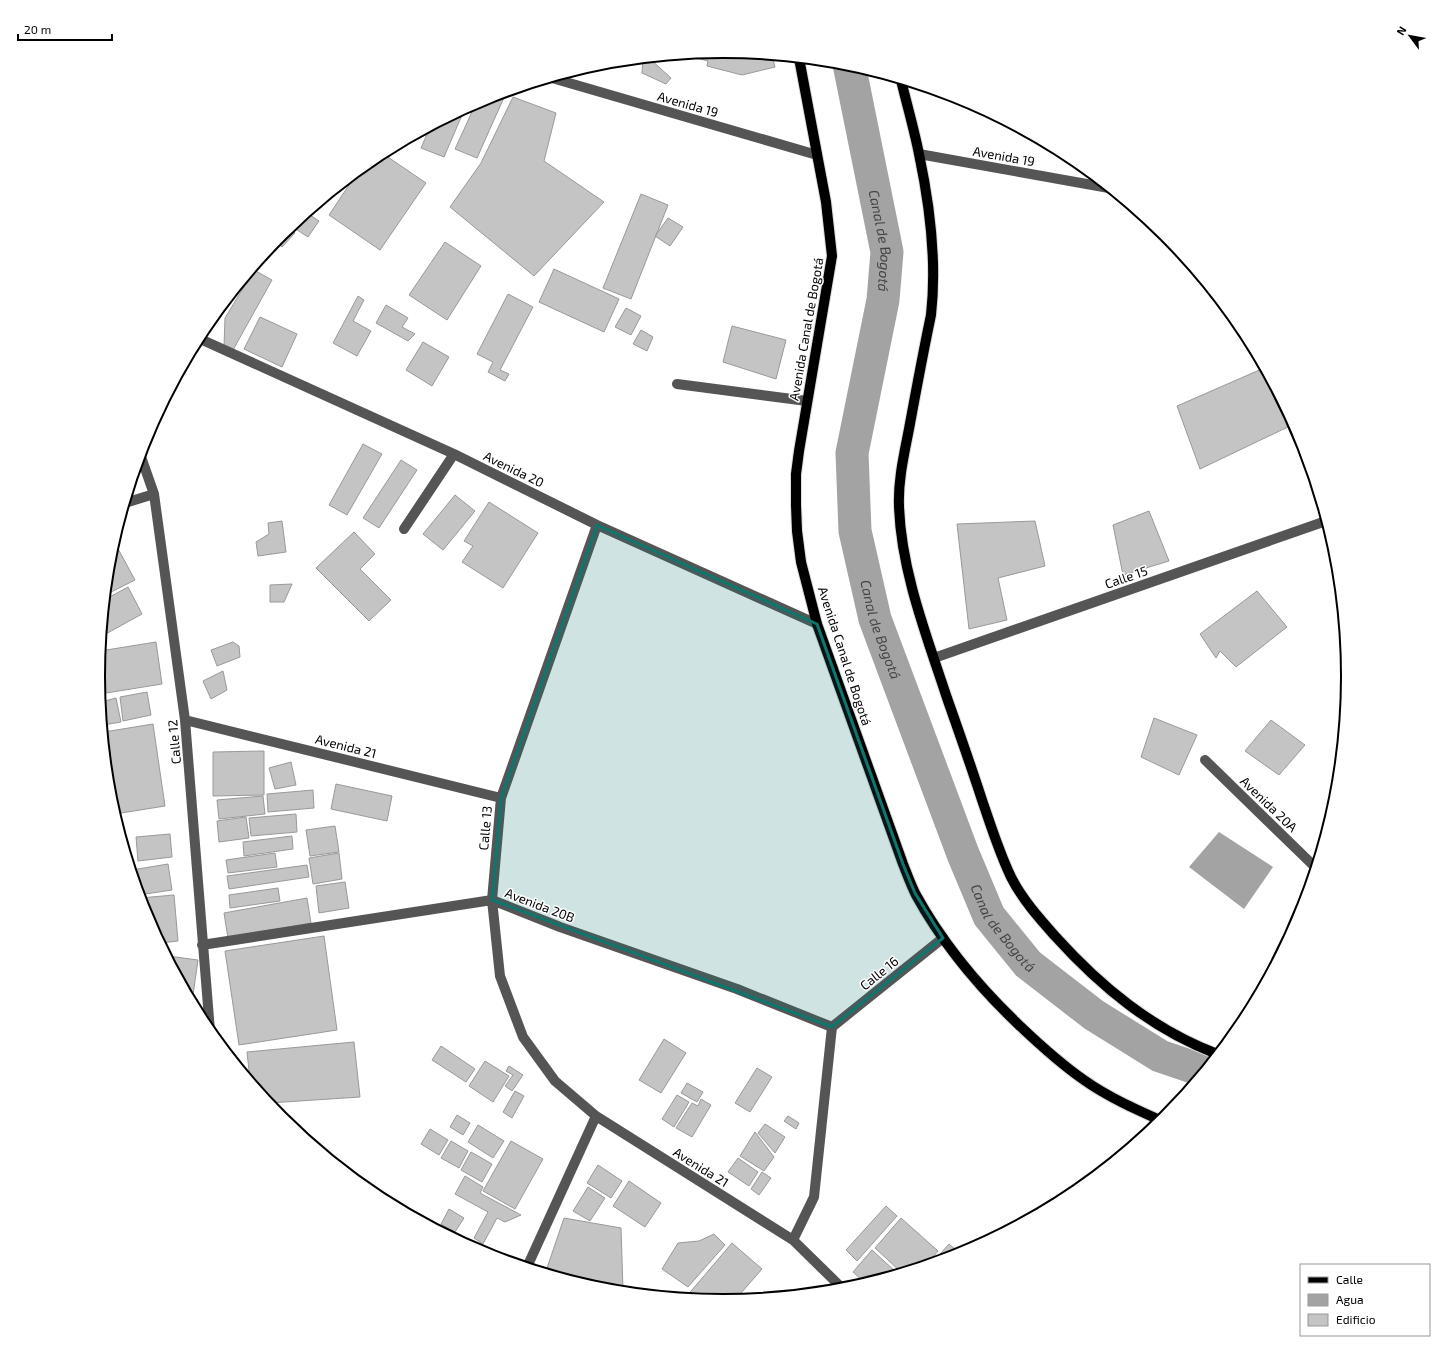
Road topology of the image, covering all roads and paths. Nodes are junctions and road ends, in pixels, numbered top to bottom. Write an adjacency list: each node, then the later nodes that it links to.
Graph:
1 (800, 63): 5 (main road, Avenida Canal de Bogotá)
2 (559, 80): 5 (street, Avenida 19)
3 (902, 85): 4 (main road)
4 (919, 154): 6 (street, Avenida 19); 18 (main road)
5 (817, 155): 9 (main road, Avenida Canal de Bogotá)
6 (1099, 186)
7 (204, 341): 10 (street, Avenida 20)
8 (677, 384): 9 (street)
9 (807, 402): 17 (main road, Avenida Canal de Bogotá)
10 (454, 454): 15 (street, Avenida 20); 16 (street)
11 (143, 463): 12 (street, Calle 12)
12 (154, 494): 13 (street); 19 (street, Calle 12)
13 (130, 502)
14 (1322, 523): 18 (street, Calle 15)
15 (597, 525): 17 (street, Avenida 20); 21 (street, Calle 13)
16 (404, 529)
17 (817, 624): 24 (main road, Avenida Canal de Bogotá)
18 (934, 658): 28 (main road)
19 (185, 720): 21 (street, Avenida 21); 25 (street, Calle 12)
20 (1205, 760): 22 (street, Avenida 20A)
21 (501, 798): 23 (street, Calle 13)
22 (1312, 864)
23 (492, 900): 25 (street, Avenida 20B); 27 (street, Avenida 20B); 29 (street, Calle 13)
24 (943, 938): 27 (street, Calle 16); 30 (main road, Avenida Canal de Bogotá)
25 (202, 945): 26 (street, Calle 12)
26 (209, 1019)
27 (832, 1027): 31 (street)
28 (1213, 1052)
29 (596, 1116): 31 (street, Avenida 21); 32 (street)
30 (1155, 1118)
31 (793, 1240): 33 (street, Avenida 21)
32 (529, 1263)
33 (837, 1283)

